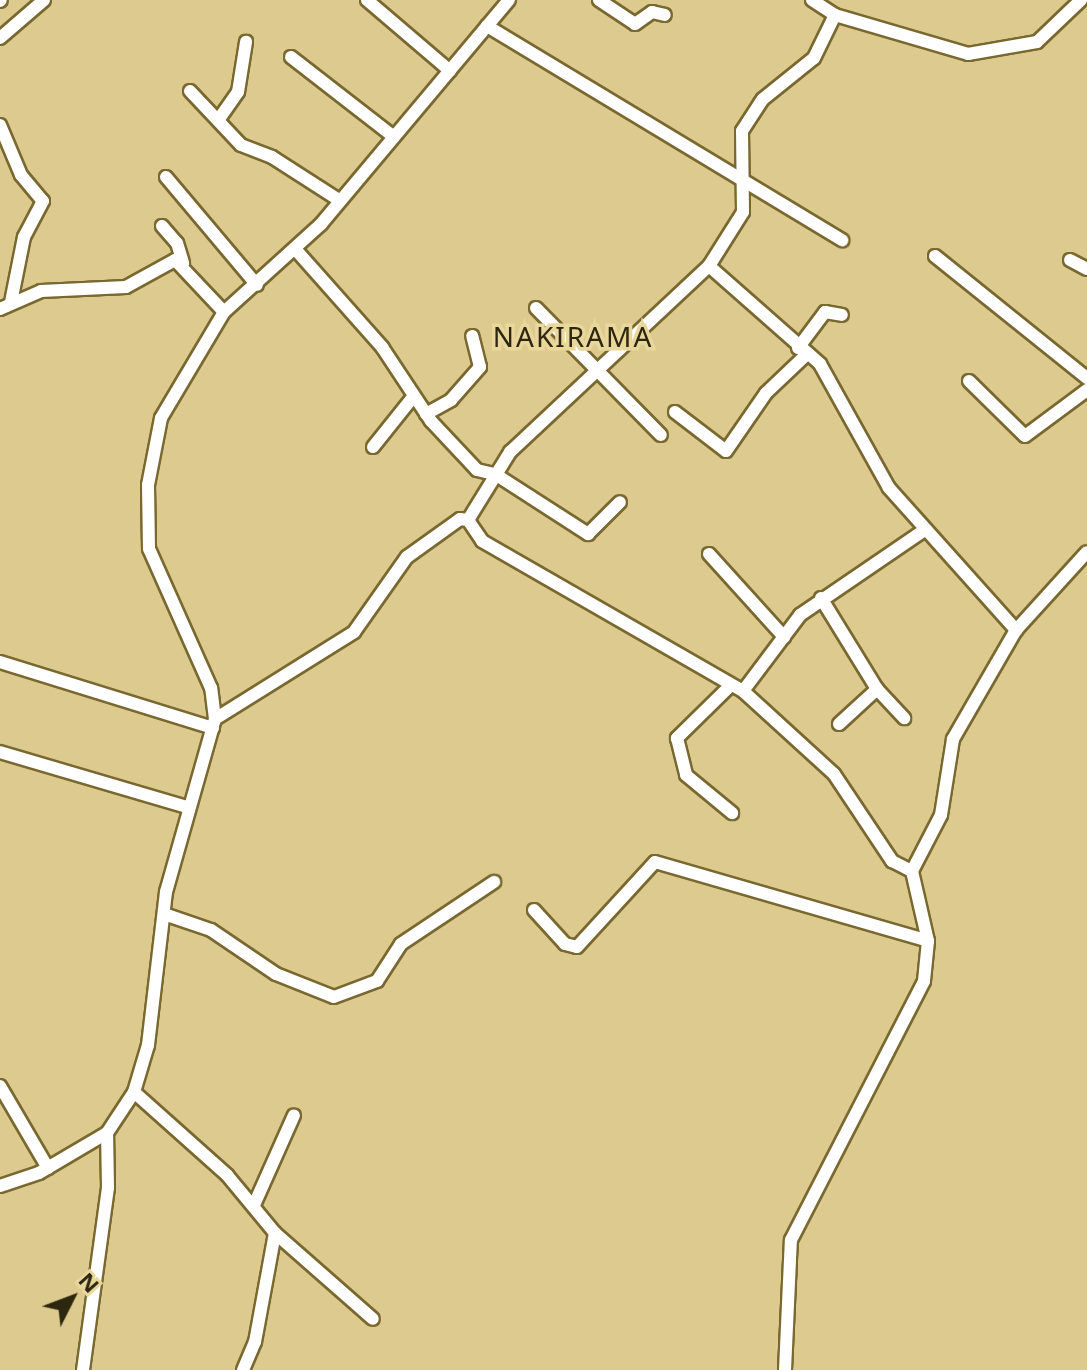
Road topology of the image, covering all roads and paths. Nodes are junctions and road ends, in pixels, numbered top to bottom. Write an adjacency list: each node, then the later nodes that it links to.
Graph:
1 (44, 0): 10 (street)
2 (367, 0): 13 (street)
3 (509, 0): 9 (street)
4 (599, 0): 7 (street)
5 (812, 0): 8 (street)
6 (1081, 0): 8 (street)
7 (665, 15)
8 (835, 15): 19 (street)
9 (487, 26): 13 (street); 19 (street)
10 (0, 38)
11 (246, 42): 15 (street)
12 (291, 57): 17 (street)
13 (450, 71): 17 (street)
14 (190, 91): 15 (street)
15 (219, 119): 20 (street)
16 (0, 125): 30 (street)
17 (394, 137): 20 (street)
18 (166, 177): 29 (street)
19 (744, 177): 22 (street); 27 (street)
20 (339, 200): 23 (street)
21 (162, 226): 26 (street)
22 (842, 240)
23 (296, 250): 29 (street); 40 (street)
24 (935, 256): 37 (street)
25 (1070, 260): 28 (street)
26 (183, 263): 30 (street); 32 (street)
27 (709, 266): 35 (street); 36 (street)
28 (1087, 269)
29 (257, 285): 32 (street)
30 (5, 306)
31 (536, 308): 36 (street)
32 (224, 312): 57 (street)
33 (842, 315): 35 (street)
34 (472, 336): 42 (street)
35 (802, 351): 41 (street); 48 (street)
36 (599, 374): 43 (street); 45 (street)
37 (1087, 378)
38 (969, 381): 39 (street)
39 (1087, 390)
40 (413, 397): 42 (street); 44 (street)
41 (675, 412)
42 (426, 414): 45 (street)
43 (661, 435)
44 (373, 447)
45 (495, 474): 46 (street); 47 (street)
46 (620, 502)
47 (468, 520): 55 (street); 58 (street)
48 (923, 531): 51 (street); 52 (street)
49 (1087, 552): 52 (street)
50 (709, 554): 53 (street)
51 (821, 598): 53 (street); 56 (street)
52 (1016, 630): 65 (street)
53 (784, 637): 55 (street)
54 (0, 662): 60 (street)
55 (737, 688): 64 (street); 65 (street)
56 (877, 689): 59 (street); 61 (street)
57 (215, 699): 58 (street); 60 (street)
58 (236, 704): 60 (street)
59 (904, 718)
60 (214, 724): 63 (street)
61 (839, 724)
62 (0, 752): 63 (street)
63 (187, 807): 68 (street)
64 (732, 813)
65 (912, 871): 69 (street)
66 (494, 882): 68 (street)
67 (534, 910): 69 (street)
68 (164, 914): 71 (street)
69 (928, 941): 81 (street)
70 (0, 1086): 74 (street)
71 (134, 1092): 73 (street); 76 (street)
72 (294, 1115): 76 (street)
73 (107, 1133): 74 (street); 79 (street)
74 (48, 1168): 75 (street)
75 (0, 1186)
76 (254, 1205): 77 (street)
77 (275, 1233): 78 (street); 80 (street)
78 (373, 1319)
79 (83, 1370)
80 (243, 1370)
81 (785, 1370)

